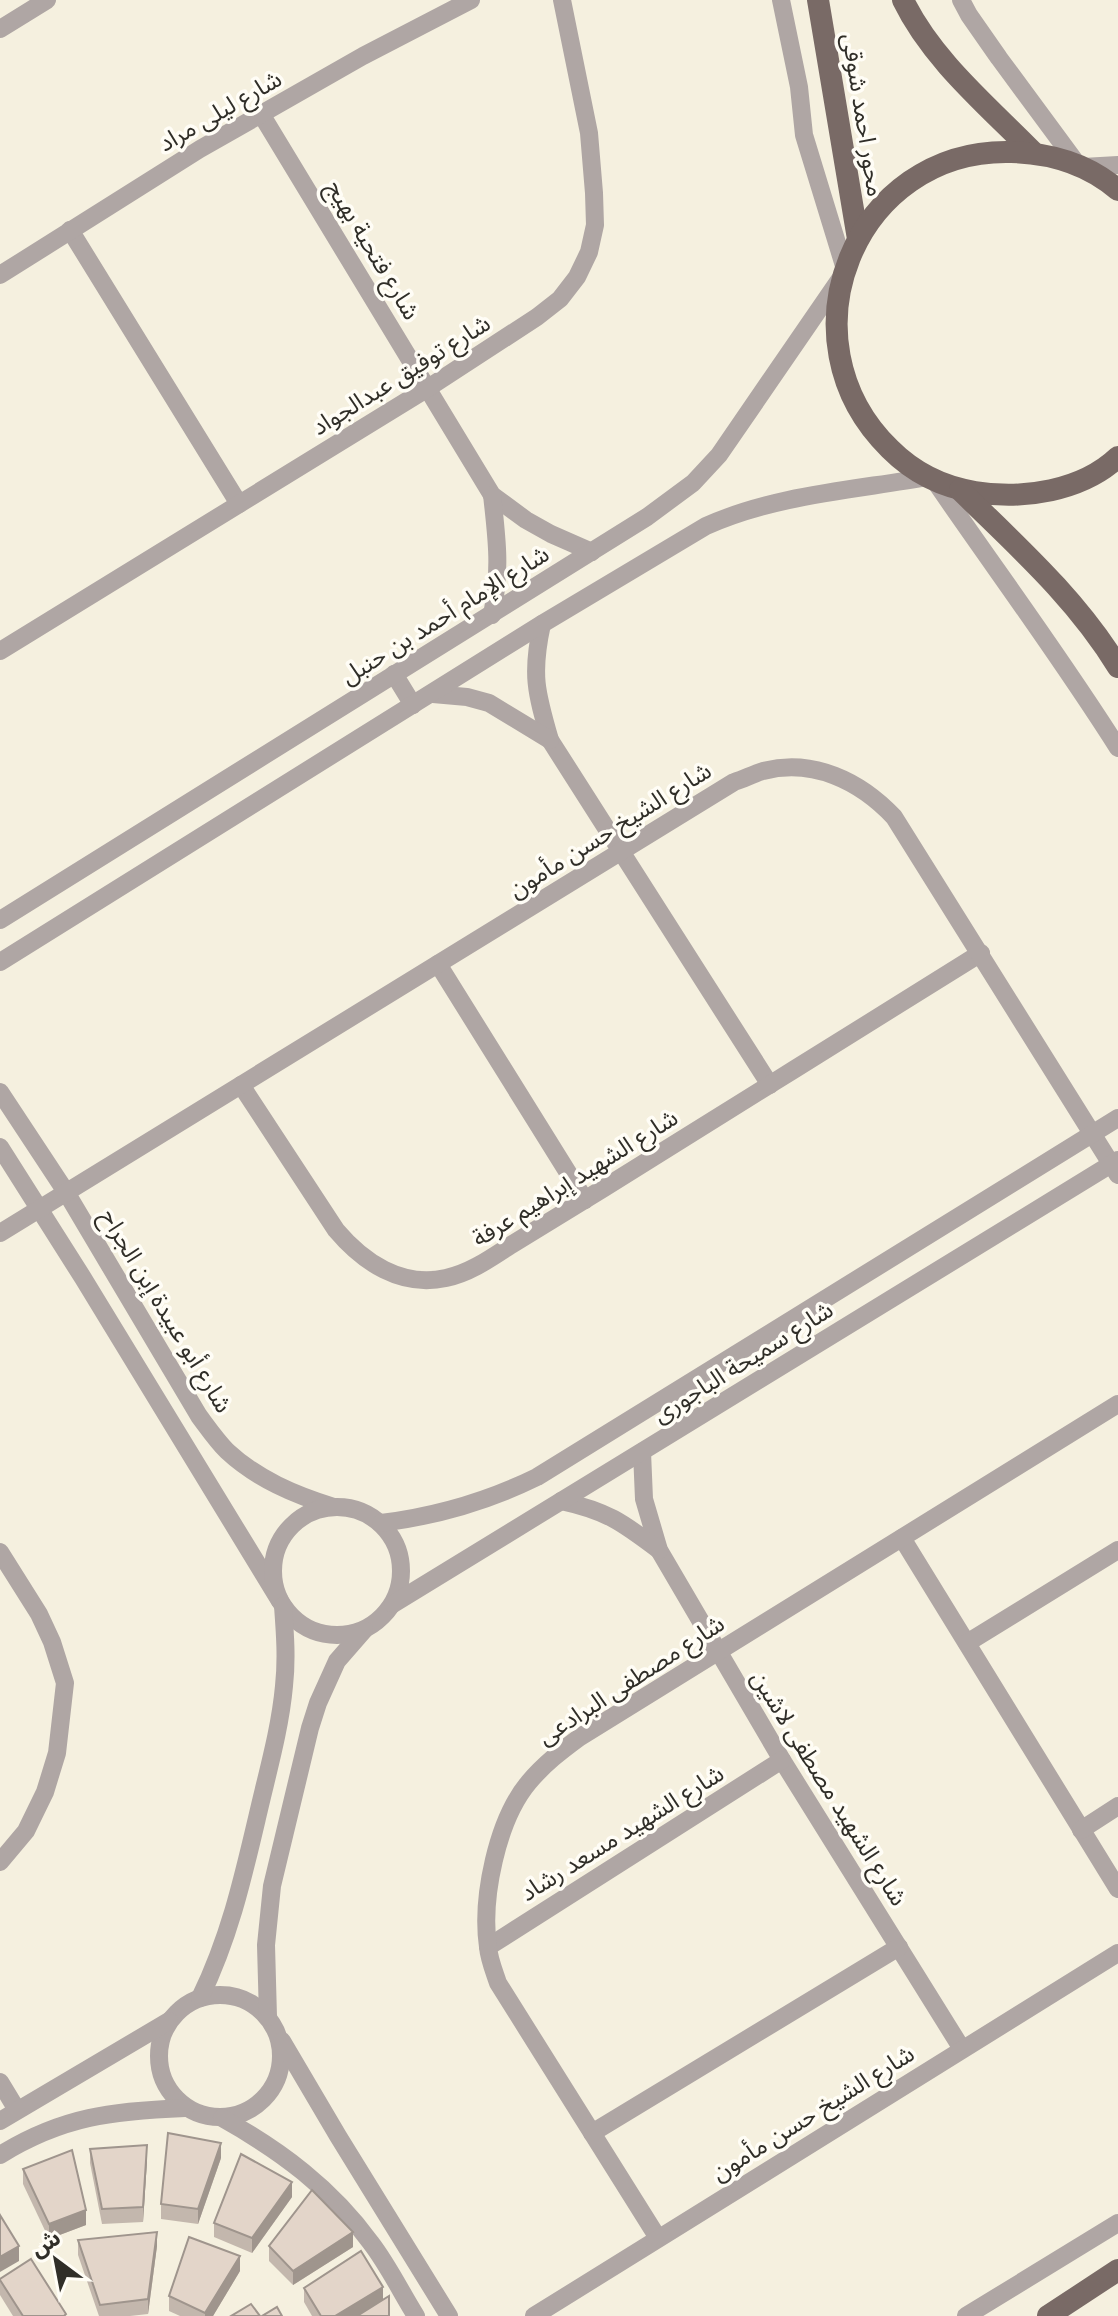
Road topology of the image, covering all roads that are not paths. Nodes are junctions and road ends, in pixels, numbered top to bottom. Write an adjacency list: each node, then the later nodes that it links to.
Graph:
1 (47, 0): 8 (street)
2 (471, 0): 9 (street, شارع ليلى مراد)
3 (562, 0): 18 (street, شارع توفيق عبدالجواد)
4 (781, 0): 16 (street)
5 (818, 0): 15 (main road, محور احمد شوقى)
6 (903, 0): 10 (main road)
7 (961, 0): 12 (street)
8 (0, 29)
9 (261, 114): 14 (street, شارع ليلى مراد); 18 (street, شارع فتحية بهيج)
10 (1034, 153): 12 (main road); 15 (main road)
11 (1118, 165): 12 (street)
12 (1080, 166): 13 (main road)
13 (1118, 190)
14 (70, 230): 17 (street, شارع ليلى مراد); 23 (street)
15 (858, 239): 16 (main road)
16 (844, 271): 20 (main road); 24 (street, شارع الإمام أحمد بن حنبل)
17 (0, 275)
18 (428, 388): 22 (street, شارع فتحية بهيج); 23 (street, شارع توفيق عبدالجواد)
19 (1118, 457): 21 (main road)
20 (931, 479): 21 (main road); 26 (street); 33 (street)
21 (960, 490): 28 (main road)
22 (492, 495): 24 (street, شارع فتحية بهيج); 25 (street, شارع فتحية بهيج)
23 (239, 504): 27 (street, شارع توفيق عبدالجواد)
24 (592, 552): 25 (street, شارع الإمام أحمد بن حنبل)
25 (492, 615): 29 (street, شارع الإمام أحمد بن حنبل)
26 (542, 624): 30 (street); 32 (street)
27 (0, 651)
28 (1118, 667)
29 (394, 674): 31 (street); 35 (street, شارع الإمام أحمد بن حنبل)
30 (433, 694): 31 (street); 32 (street)
31 (413, 705): 37 (street)
32 (550, 740): 34 (street)
33 (1118, 748)
34 (621, 851): 36 (street, شارع الشيخ حسن مأمون); 38 (street, شارع الشيخ حسن مأمون); 40 (street)
35 (0, 920)
36 (981, 953): 40 (street, شارع الشهيد إبراهيم عرفة); 43 (street, شارع الشيخ حسن مأمون)
37 (0, 962)
38 (438, 964): 39 (street, شارع الشيخ حسن مأمون); 47 (street)
39 (241, 1085): 46 (street, شارع الشيخ حسن مأمون); 47 (street, شارع الشهيد إبراهيم عرفة)
40 (770, 1085): 47 (street, شارع الشهيد إبراهيم عرفة)
41 (0, 1092): 46 (street, شارع أبو عبيدة إبن الجراح)
42 (1118, 1118): 43 (street, شارع سميحة الباجورى)
43 (1093, 1134): 45 (street, شارع الشيخ حسن مأمون); 54 (street, شارع سميحة الباجورى)
44 (0, 1147): 48 (street)
45 (1116, 1166): 51 (street, شارع سميحة الباجورى)
46 (66, 1192): 48 (street, شارع الشيخ حسن مأمون); 53 (street, شارع أبو عبيدة إبن الجراح)
47 (585, 1200)
48 (39, 1209): 49 (street, شارع الشيخ حسن مأمون); 59 (street)
49 (0, 1233)
50 (1118, 1404): 55 (street, شارع مصطفى البرادعى)
51 (642, 1452): 52 (street, شارع سميحة الباجورى); 56 (street, شارع الشهيد مصطفى لاشين)
52 (561, 1501): 56 (street, شارع الشهيد مصطفى لاشين); 60 (street, شارع سميحة الباجورى)
53 (334, 1507): 54 (street); 59 (street)
54 (381, 1523): 60 (street)
55 (902, 1538): 62 (street); 63 (street, شارع مصطفى البرادعى)
56 (659, 1550): 63 (street, شارع الشهيد مصطفى لاشين)
57 (1118, 1550): 62 (street)
58 (0, 1552): 67 (street)
59 (281, 1604): 61 (street); 72 (street)
60 (393, 1604): 61 (street)
61 (364, 1630): 73 (street)
62 (967, 1643): 66 (street)
63 (718, 1652): 64 (street, شارع الشهيد مصطفى لاشين); 69 (street, شارع مصطفى البرادعى)
64 (782, 1760): 69 (street, شارع الشهيد مسعد رشاد); 70 (street, شارع الشهيد مصطفى لاشين)
65 (1118, 1806): 66 (street)
66 (1081, 1830): 68 (street)
67 (0, 1862)
68 (1118, 1889)
69 (488, 1947): 82 (street, شارع مصطفى البرادعى)
70 (899, 1947): 76 (street, شارع الشهيد مصطفى لاشين); 82 (street)
71 (1118, 1953): 76 (street, شارع الشيخ حسن مأمون)
72 (200, 1998): 73 (street); 74 (street)
73 (268, 2017): 75 (street)
74 (169, 2021): 78 (street); 79 (street)
75 (278, 2034): 80 (street); 89 (street)
76 (962, 2049): 85 (street, شارع الشيخ حسن مأمون)
77 (0, 2082): 79 (street)
78 (185, 2108): 80 (street); 83 (street)
79 (17, 2110): 81 (street)
80 (222, 2118): 88 (street)
81 (0, 2121)
82 (592, 2133): 85 (street, شارع مصطفى البرادعى)
83 (0, 2155)
84 (1118, 2223): 91 (street)
85 (658, 2238): 90 (street, شارع الشيخ حسن مأمون)
86 (1118, 2270): 87 (main road)
87 (1051, 2315)
88 (416, 2316)
89 (449, 2316)
90 (534, 2316)
91 (966, 2316)

